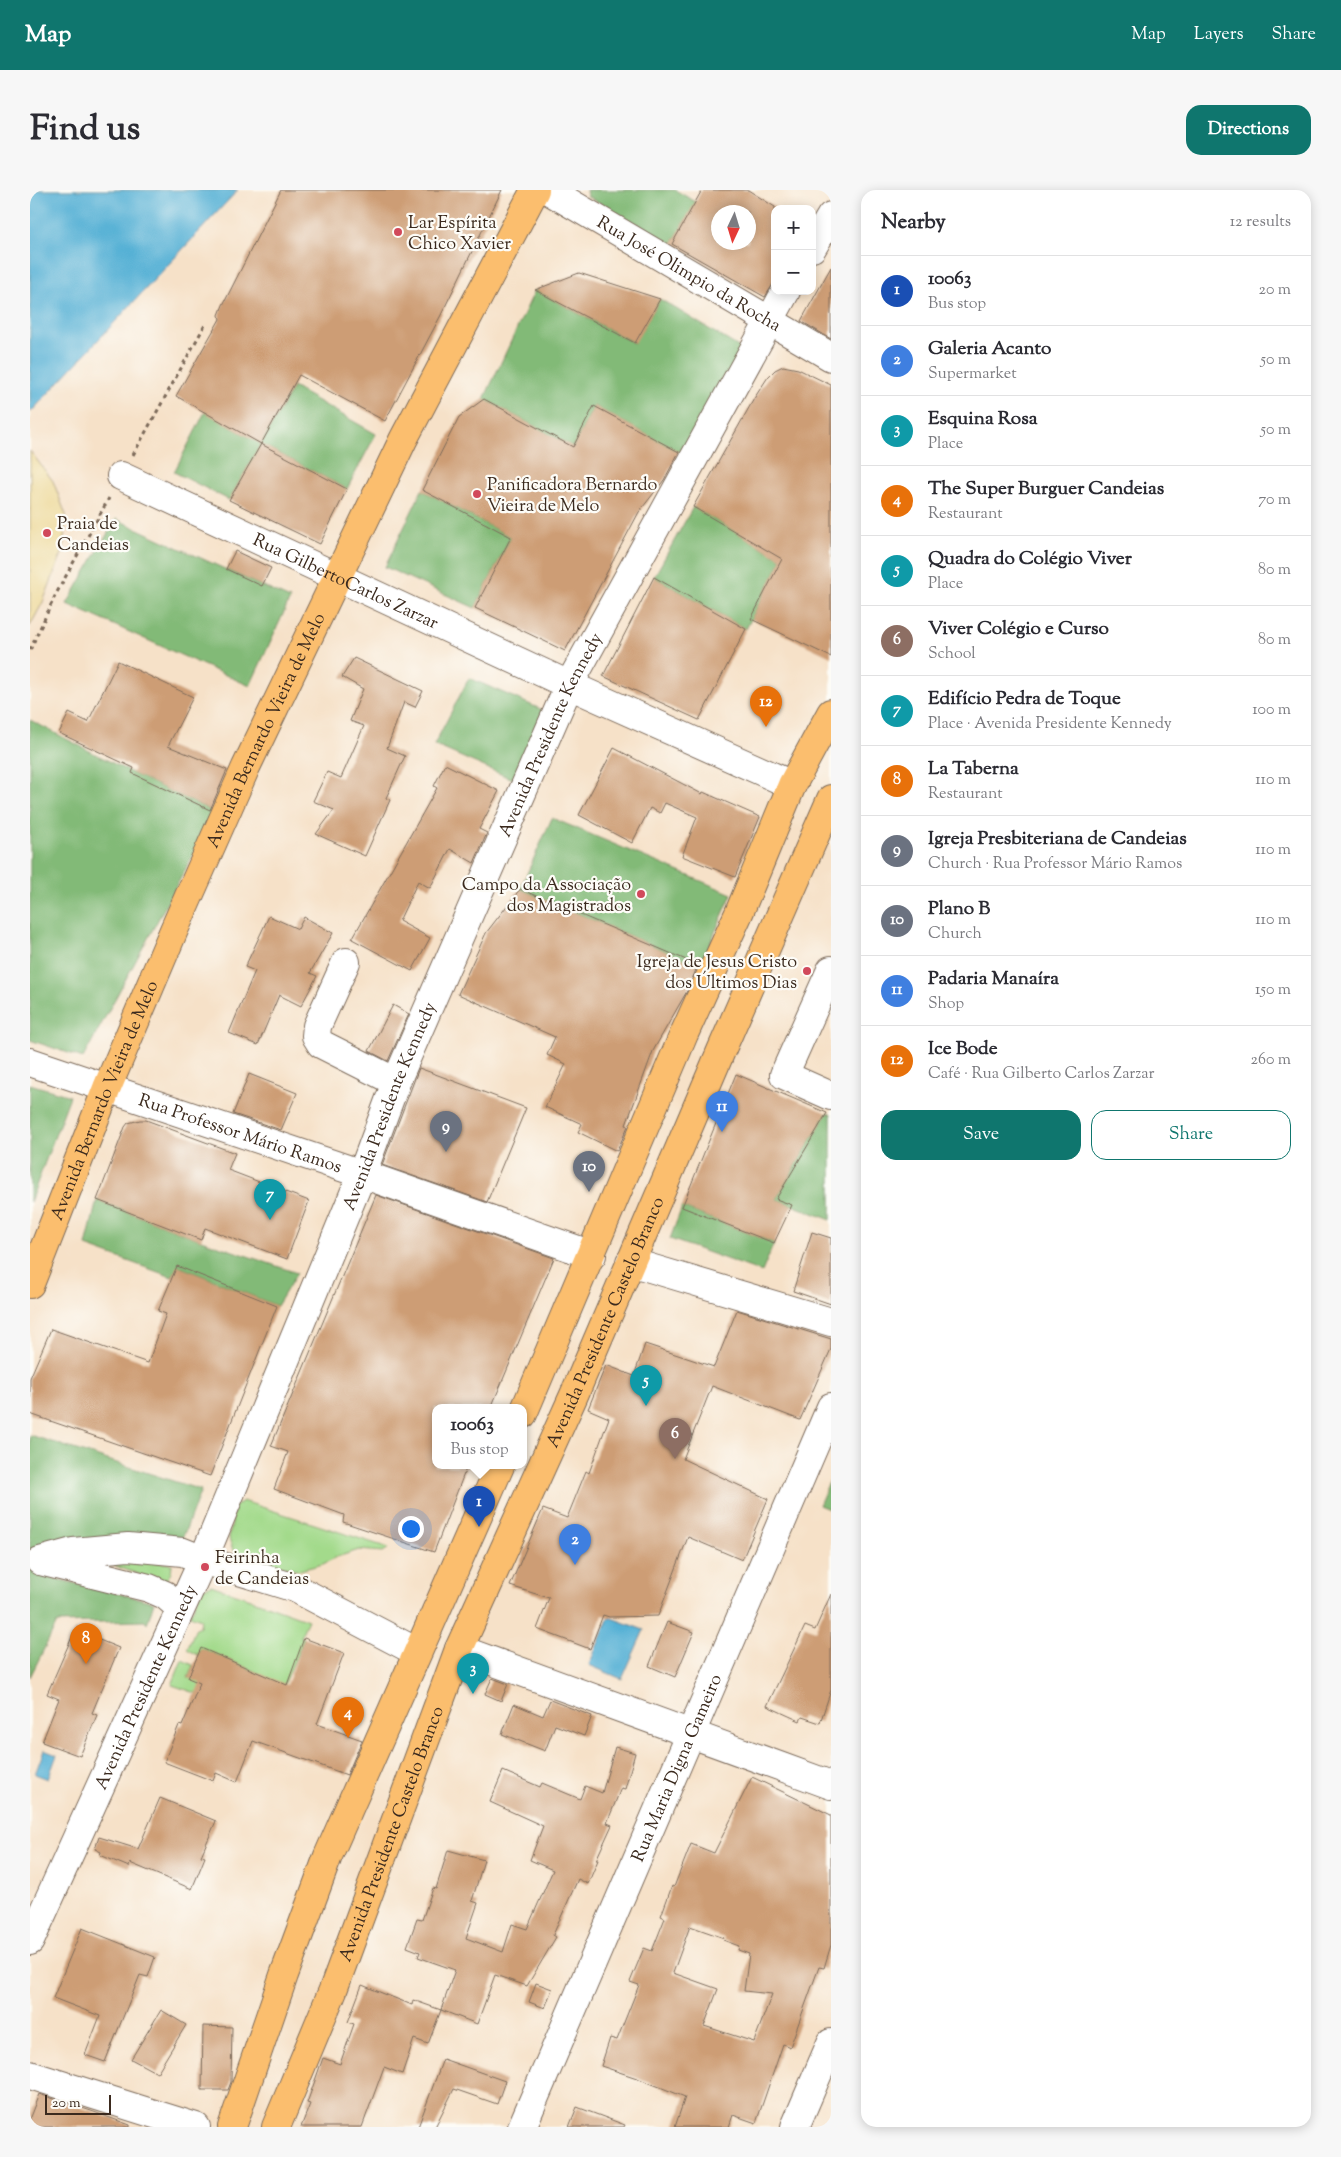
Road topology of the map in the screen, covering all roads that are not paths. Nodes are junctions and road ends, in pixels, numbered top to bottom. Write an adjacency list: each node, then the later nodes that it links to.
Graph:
1 (535, 190): 9 (main road, Avenida Bernardo Vieira de Melo)
2 (548, 190): 6 (street, Rua José Olimpio da Rocha)
3 (831, 216): 4 (street)
4 (816, 241)
5 (784, 295): 6 (street, Avenida Presidente Kennedy)
6 (770, 319): 7 (street, Rua José Olimpio da Rocha); 10 (street, Avenida Presidente Kennedy)
7 (831, 356)
8 (121, 476): 9 (street, Rua GilbertoCarlos Zarzar)
9 (336, 577): 10 (street, Rua GilbertoCarlos Zarzar); 20 (main road, Avenida Bernardo Vieira de Melo)
10 (569, 685): 12 (street, Rua GilbertoCarlos Zarzar); 19 (street, Avenida Presidente Kennedy)
11 (831, 714): 12 (main road)
12 (792, 786): 16 (main road)
13 (830, 802): 17 (main road, Avenida Presidente Castelo Branco)
14 (346, 962): 19 (street)
15 (831, 970): 21 (street)
16 (684, 1034): 17 (main road); 23 (main road)
17 (720, 1051): 24 (main road, Avenida Presidente Castelo Branco)
18 (30, 1062): 20 (street, Rua Professor Mário Ramos)
19 (396, 1082): 22 (street, Avenida Presidente Kennedy)
20 (107, 1088): 22 (street, Rua Professor Mário Ramos); 25 (main road, Avenida Bernardo Vieira de Melo)
21 (831, 1096)
22 (362, 1174): 23 (street, Rua Professor Mário Ramos); 31 (street, Avenida Presidente Kennedy)
23 (592, 1255): 27 (main road)
24 (630, 1262): 26 (street); 33 (main road, Avenida Presidente Castelo Branco)
25 (30, 1284)
26 (831, 1322)
27 (527, 1405)
28 (831, 1407): 35 (street, Rua Maria Digna Gameiro)
29 (499, 1469): 34 (main road)
30 (35, 1560): 31 (street); 32 (street)
31 (203, 1560): 32 (street, Avenida Presidente Kennedy); 34 (street)
32 (180, 1608): 37 (street, Avenida Presidente Kennedy)
33 (459, 1649): 35 (street); 42 (main road, Avenida Presidente Castelo Branco)
34 (417, 1652): 41 (main road)
35 (691, 1735): 36 (street); 43 (street, Rua Maria Digna Gameiro)
36 (831, 1785)
37 (30, 1942)
38 (831, 2043): 44 (street)
39 (30, 2074): 40 (street)
40 (196, 2127)
41 (232, 2127)
42 (276, 2127)
43 (522, 2127)
44 (795, 2127)

